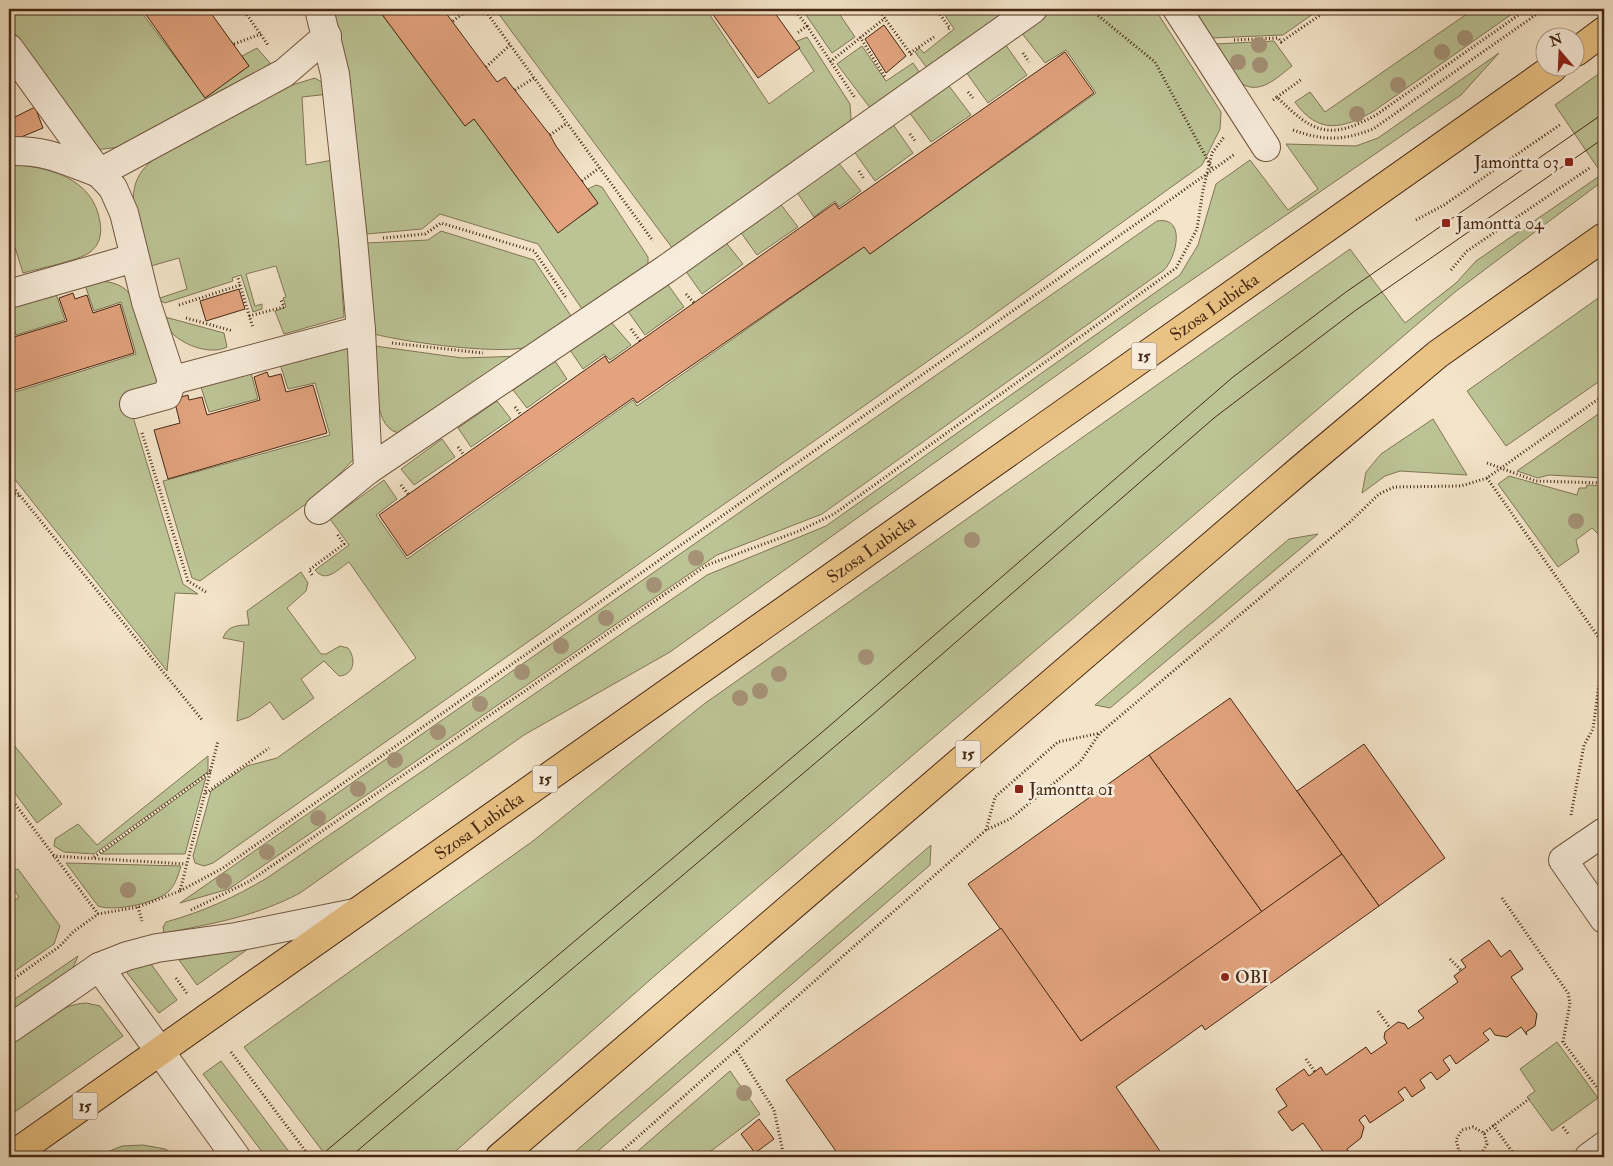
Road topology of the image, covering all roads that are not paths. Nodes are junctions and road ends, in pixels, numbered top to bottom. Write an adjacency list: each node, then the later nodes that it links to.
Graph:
1 (318, 9): 5 (street)
2 (1033, 9): 18 (street)
3 (1176, 9): 9 (street)
4 (1604, 31): 6 (main road)
5 (327, 36): 11 (street); 15 (street)
6 (1586, 44)
7 (9, 48): 11 (street)
8 (1539, 78): 21 (main road, Szosa Lubicka / 15)
9 (1257, 134)
10 (9, 151): 11 (street)
11 (98, 173): 13 (street)
12 (1604, 237): 26 (main road, 15)
13 (134, 258): 14 (street); 16 (street)
14 (9, 294)
15 (362, 335): 16 (street); 18 (street)
16 (172, 381): 17 (street)
17 (134, 404)
18 (368, 470): 19 (street)
19 (319, 510)
20 (1604, 832): 22 (street)
21 (355, 913): 23 (street); 25 (main road, Szosa Lubicka / 15)
22 (1604, 919)
23 (99, 967): 24 (street); 25 (street)
24 (9, 1028)
25 (159, 1053): 28 (main road, 15); 29 (street)
26 (535, 1128): 30 (main road, 15); 31 (main road)
27 (1604, 1146): 32 (street)
28 (10, 1157)
29 (236, 1157)
30 (500, 1157)
31 (512, 1157)
32 (1589, 1157)

